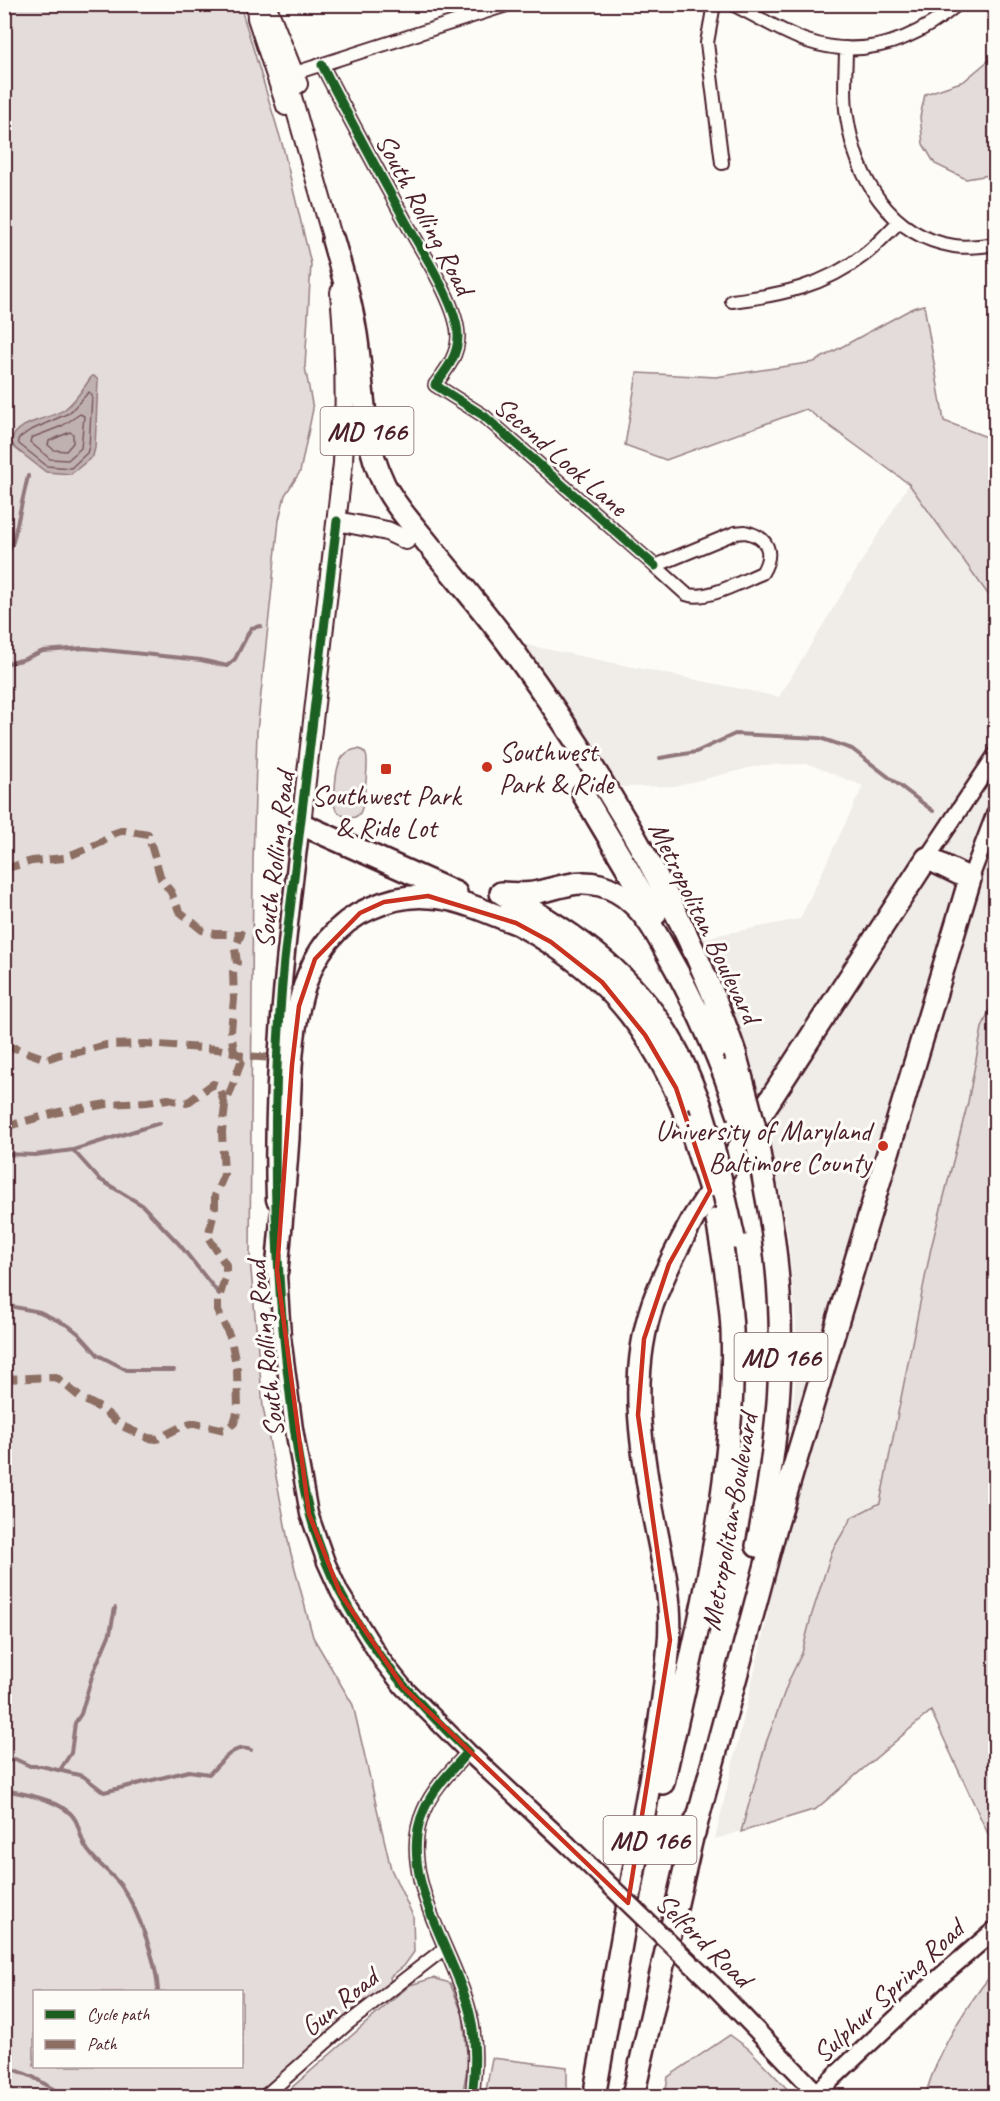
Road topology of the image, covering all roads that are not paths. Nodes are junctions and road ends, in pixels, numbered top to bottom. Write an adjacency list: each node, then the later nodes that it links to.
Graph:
1 (258, 4): 9 (main road, South Rolling Road / MD 166); 12 (main road, South Rolling Road / MD 166)
2 (266, 4): 9 (main road, South Rolling Road / MD 166)
3 (510, 4): 8 (street)
4 (714, 4): 10 (street)
5 (732, 4): 7 (street)
6 (958, 4): 7 (street)
7 (846, 48): 11 (street)
8 (322, 65): 9 (street); 15 (street, South Rolling Road)
9 (295, 73): 12 (main road, South Rolling Road / MD 166)
10 (722, 163)
11 (898, 223): 13 (street); 14 (street)
12 (333, 240): 16 (main road, South Rolling Road / MD 166); 19 (highway, MD 166)
13 (996, 244)
14 (732, 301)
15 (435, 385): 18 (street, Second Look Lane)
16 (337, 521): 17 (main road); 23 (main road, South Rolling Road / MD 166)
17 (406, 540): 19 (highway)
18 (655, 566): 18 (street, Second Look Lane)
19 (468, 593): 27 (highway, Metropolitan Boulevard / MD 166)
20 (996, 755): 24 (street)
21 (583, 794): 27 (highway)
22 (996, 811): 25 (street)
23 (301, 824): 26 (highway, MD 166); 29 (main road, South Rolling Road)
24 (927, 858): 25 (highway); 34 (highway)
25 (970, 879): 31 (highway)
26 (516, 922): 28 (highway, Metropolitan Boulevard / MD 166, bridge); 29 (highway)
27 (729, 1062): 28 (highway, bridge); 31 (highway, Metropolitan Boulevard / MD 166, bridge)
28 (729, 1246): 34 (highway, Metropolitan Boulevard / MD 166)
29 (277, 1270): 30 (main road, South Rolling Road)
30 (468, 1752): 33 (street); 35 (main road, Selford Road, bridge)
31 (694, 1833): 38 (highway, Metropolitan Boulevard / MD 166)
32 (996, 1929): 35 (main road, Sulphur Spring Road)
33 (445, 1948): 36 (street, Gun Road); 37 (street)
34 (595, 2091)
35 (819, 2095)
36 (265, 2097)
37 (472, 2097)
38 (633, 2097)

